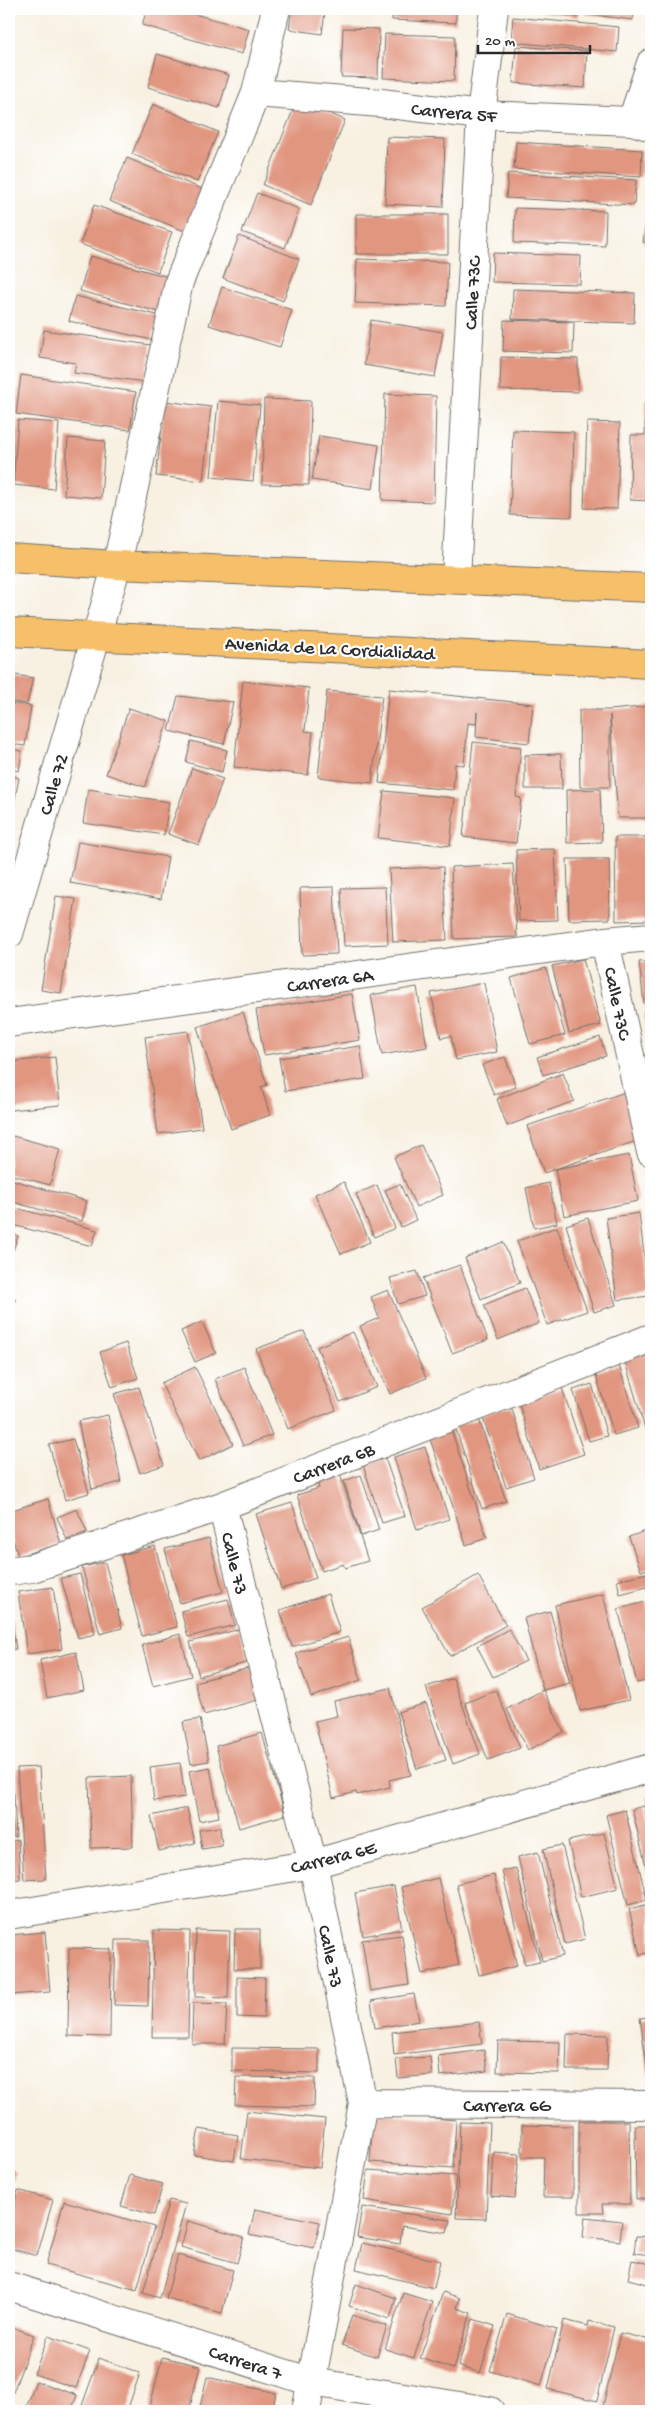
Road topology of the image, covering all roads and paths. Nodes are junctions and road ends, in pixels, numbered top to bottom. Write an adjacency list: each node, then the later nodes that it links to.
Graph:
1 (276, 9): 4 (street, Calle 72)
2 (494, 9): 5 (street, Calle 73C)
3 (651, 63): 6 (street)
4 (256, 93): 5 (street, Carrera 5F); 8 (street, Calle 72)
5 (481, 115): 6 (street, Carrera 5F); 9 (street, Calle 73C)
6 (641, 124)
7 (9, 558): 8 (main road)
8 (117, 565): 9 (main road); 12 (street, Calle 72)
9 (456, 578): 10 (main road)
10 (651, 588)
11 (9, 632): 12 (main road, Avenida de La Cordialidad)
12 (96, 635): 13 (main road, Avenida de La Cordialidad); 14 (street, Calle 72)
13 (651, 664)
14 (9, 934)
15 (651, 937): 16 (street, Carrera 6A)
16 (605, 941): 17 (street, Carrera 6A); 18 (street, Calle 73C)
17 (9, 1023)
18 (651, 1152)
19 (651, 1338): 20 (street, Carrera 6B)
20 (222, 1506): 21 (street, Carrera 6B); 23 (street, Calle 73)
21 (9, 1571)
22 (651, 1768): 23 (street, Carrera 6E)
23 (313, 1864): 24 (street, Carrera 6E); 25 (street, Calle 73)
24 (9, 1915)
25 (364, 2103): 26 (street, Carrera 6G); 28 (street, Calle 73)
26 (651, 2105)
27 (9, 2286): 28 (street, Carrera 7)
28 (312, 2382): 29 (street, Calle 73); 30 (street, Carrera 7)
29 (306, 2411)
30 (490, 2411)

